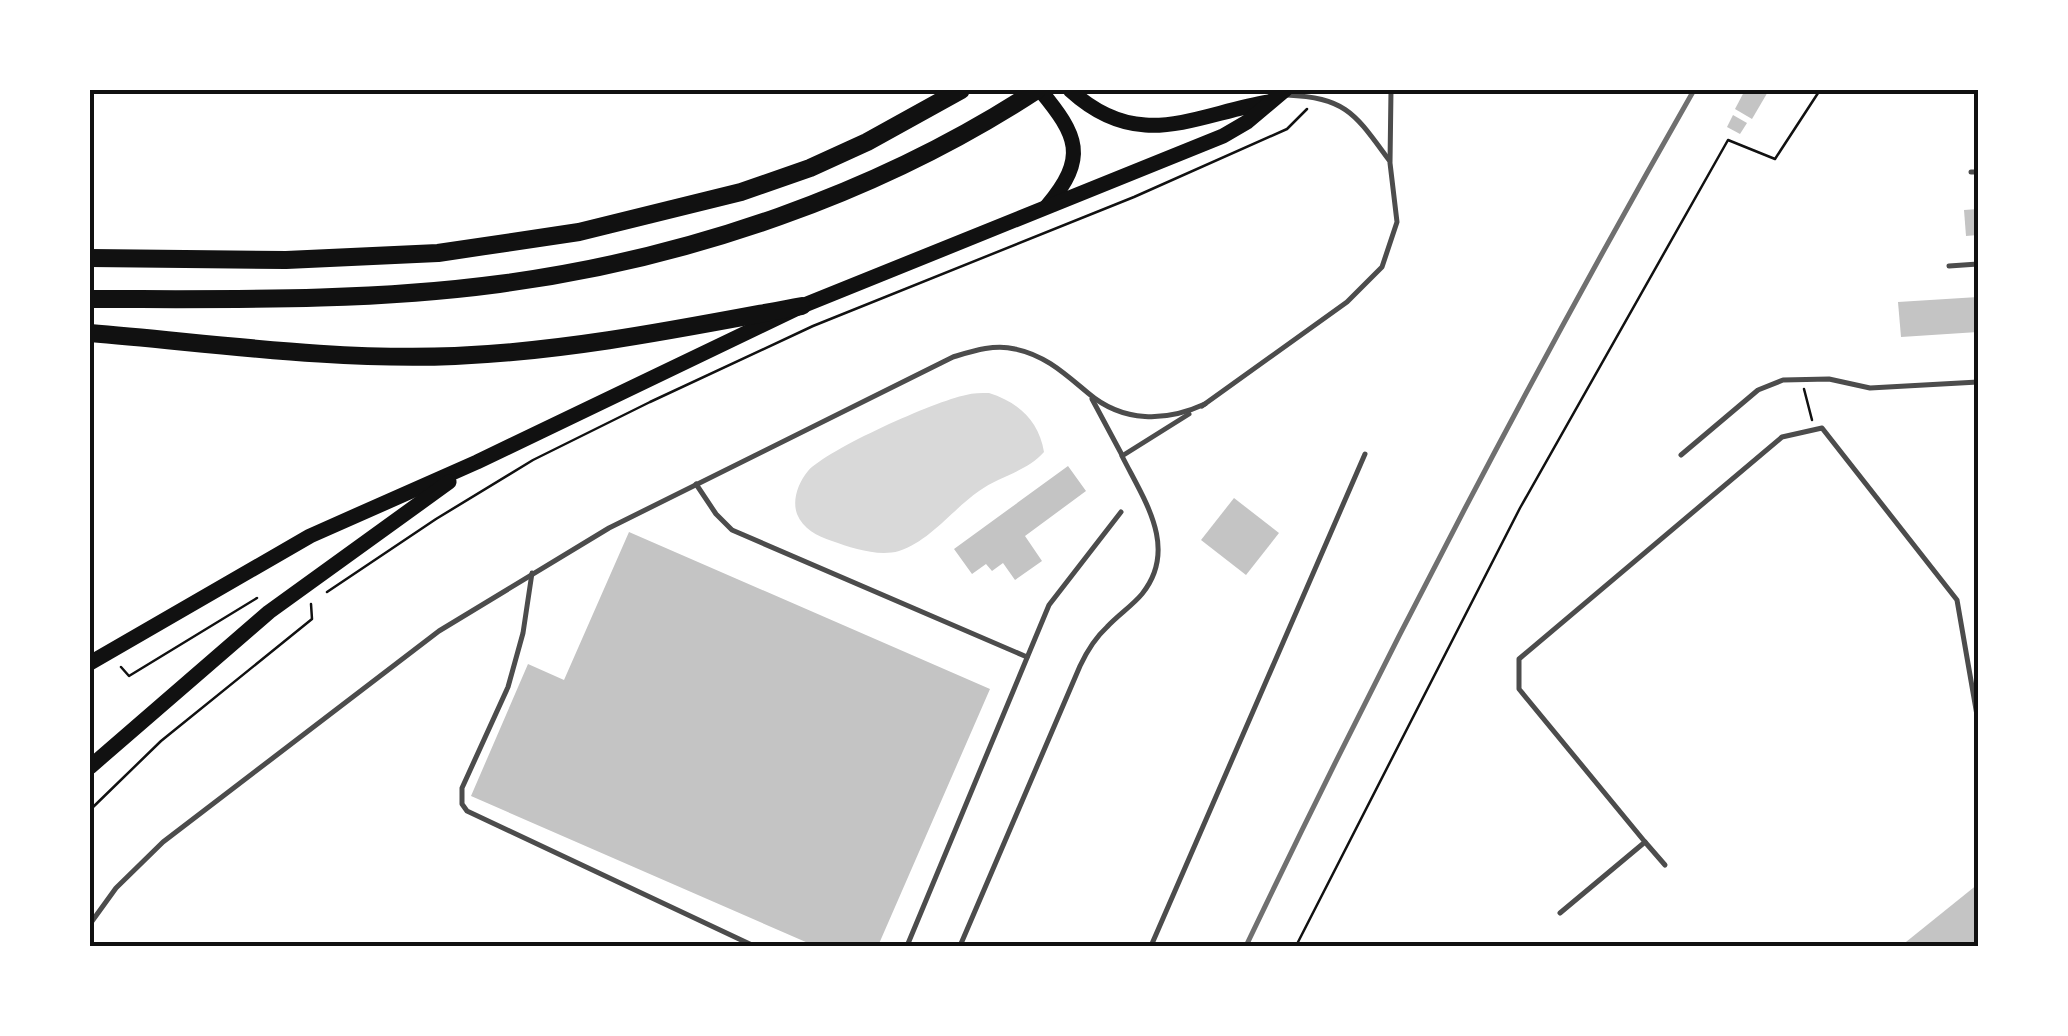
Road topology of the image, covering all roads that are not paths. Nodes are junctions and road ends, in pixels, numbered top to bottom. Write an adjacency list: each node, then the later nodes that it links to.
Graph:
1 (961, 90): 8 (highway)
2 (1038, 90): 7 (main road); 11 (highway)
3 (1070, 90): 5 (main road)
4 (1391, 90): 6 (lane)
5 (1280, 96): 6 (lane); 7 (main road)
6 (1390, 163): 16 (lane)
7 (1043, 211): 12 (main road)
8 (90, 258)
9 (1978, 264): 10 (lane)
10 (1948, 266)
11 (90, 299)
12 (802, 306): 13 (highway); 20 (main road)
13 (90, 333)
14 (1978, 382): 18 (lane)
15 (1091, 396): 16 (lane); 19 (lane); 21 (lane)
16 (1205, 404): 19 (lane)
17 (1366, 454): 35 (lane)
18 (1681, 455)
19 (1122, 456): 34 (lane)
20 (477, 462): 25 (main road); 27 (main road)
21 (696, 484): 23 (lane); 24 (lane)
22 (1121, 512): 24 (lane)
23 (532, 573): 31 (lane); 32 (lane)
24 (1027, 657): 33 (lane)
25 (90, 664)
26 (1978, 721): 28 (lane)
27 (90, 767)
28 (1644, 842): 29 (lane); 30 (lane)
29 (1664, 865)
30 (1560, 912)
31 (90, 924)
32 (754, 946)
33 (907, 946)
34 (960, 946)
35 (1151, 946)

